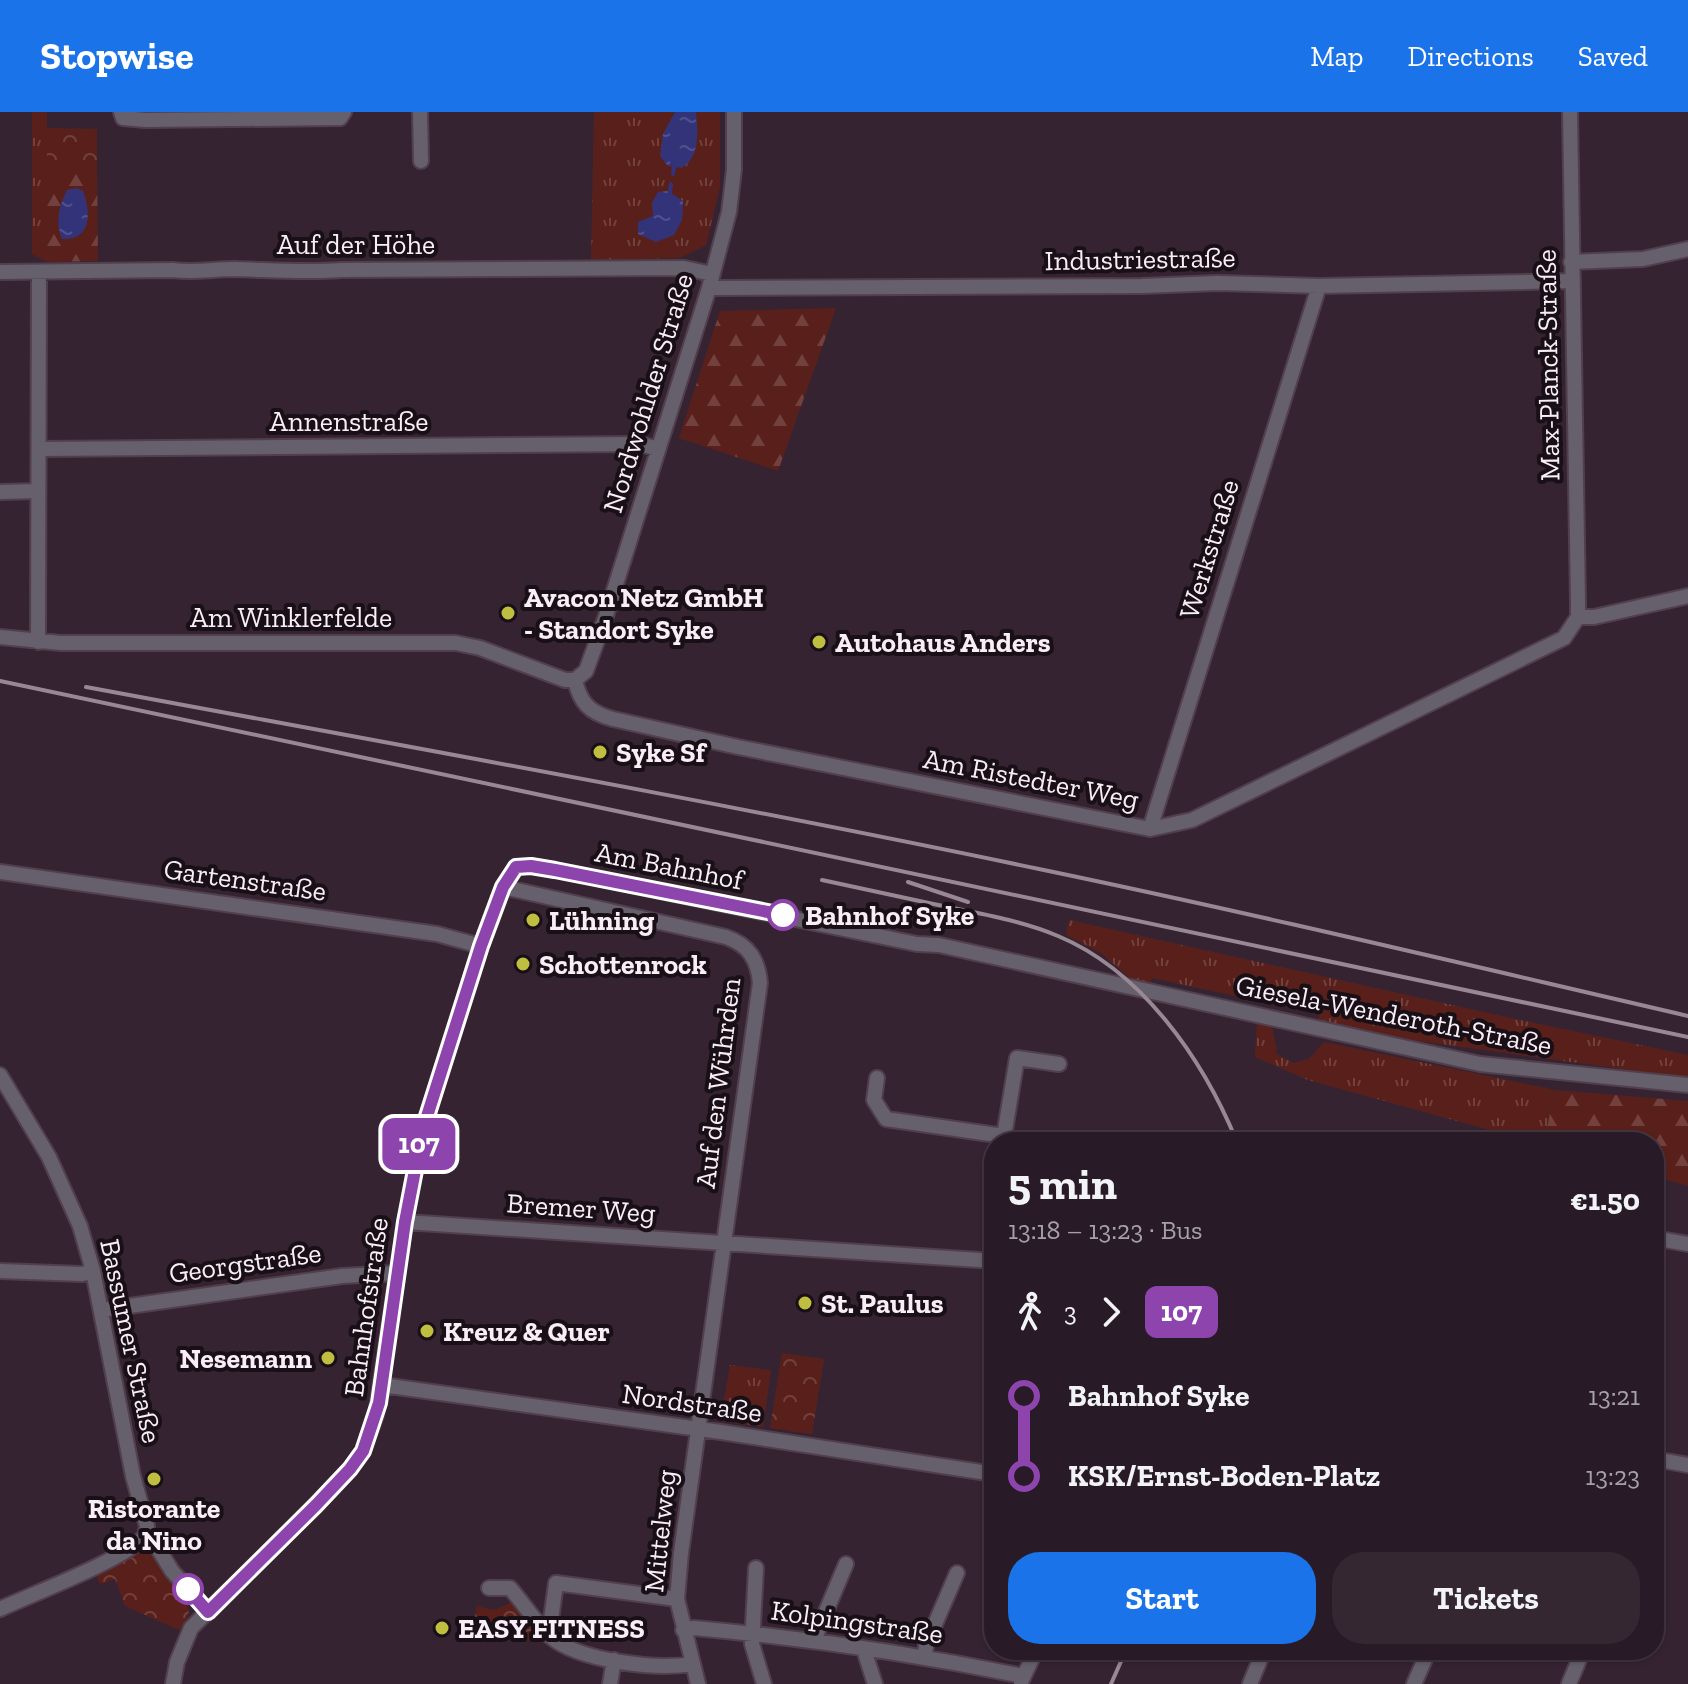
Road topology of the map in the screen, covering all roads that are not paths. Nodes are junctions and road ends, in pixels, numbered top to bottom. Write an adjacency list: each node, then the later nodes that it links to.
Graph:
1 (121, 112): 5 (street)
2 (420, 112): 6 (street)
3 (734, 112): 11 (street, Nordwohlder Straße)
4 (1570, 112): 8 (street, Max-Planck-Straße)
5 (342, 115)
6 (421, 161)
7 (1688, 249): 8 (street)
8 (1571, 262): 12 (street, Max-Planck-Straße)
9 (0, 272): 10 (street, Auf der Höhe)
10 (39, 272): 11 (street, Auf der Höhe); 14 (street)
11 (710, 281): 13 (street, Industriestraße); 15 (street, Nordwohlder Straße)
12 (1571, 281): 13 (street, Industriestraße); 19 (street, Max-Planck-Straße)
13 (1319, 286): 23 (street, Werkstraße)
14 (40, 449): 15 (street, Annenstraße); 16 (street)
15 (657, 449): 22 (street, Nordwohlder Straße)
16 (38, 491): 17 (street); 21 (street)
17 (0, 492)
18 (1688, 596): 19 (street)
19 (1578, 617): 23 (street, Am Ristedter Weg)
20 (0, 637): 21 (street, Am Winklerfelde)
21 (38, 642): 22 (street, Am Winklerfelde)
22 (575, 680): 23 (street, Am Ristedter Weg)
23 (1150, 829)
24 (516, 867): 26 (street, Bahnhofstraße); 28 (street, Am Bahnhof)
25 (0, 872): 27 (street, Gartenstraße)
26 (503, 887): 27 (street, Bahnhofstraße); 37 (street, Auf den Wührden)
27 (481, 946): 35 (street, Bahnhofstraße)
28 (1139, 990): 32 (street, Giesela-Wenderoth-Straße)
29 (1059, 1064): 33 (street)
30 (0, 1075): 41 (street, Bassumer Straße)
31 (877, 1078): 34 (street)
32 (1688, 1085)
33 (1005, 1132)
34 (984, 1136)
35 (405, 1222): 37 (street, Bremer Weg); 42 (street, Bahnhofstraße)
36 (1664, 1240): 38 (street)
37 (723, 1243): 39 (street, Bremer Weg); 45 (street, Auf den Wührden)
38 (1688, 1244)
39 (984, 1260)
40 (0, 1271): 41 (street)
41 (93, 1271): 43 (street, Bassumer Straße)
42 (397, 1273): 43 (street, Georgstraße); 44 (street, Bahnhofstraße)
43 (101, 1310): 49 (street, Bassumer Straße)
44 (382, 1385): 45 (street, Nordstraße); 56 (street, Bahnhofstraße)
45 (697, 1430): 48 (street, Nordstraße); 54 (street, Mittelweg)
46 (1664, 1461): 47 (street)
47 (1688, 1465)
48 (984, 1473)
49 (145, 1536): 55 (street); 56 (street, Bassumer Straße)
50 (846, 1564): 60 (street)
51 (756, 1568): 59 (street)
52 (957, 1573): 62 (street)
53 (489, 1588): 57 (street)
54 (677, 1599): 57 (street); 58 (street, Mittelweg)
55 (0, 1609)
56 (208, 1612): 70 (street, Bahnhofstraße)
57 (546, 1630): 63 (street)
58 (683, 1630): 59 (street, Kolpingstraße); 68 (street, Mittelweg)
59 (753, 1634): 60 (street, Kolpingstraße); 73 (street)
60 (814, 1640): 61 (street, Kolpingstraße)
61 (864, 1650): 62 (street, Kolpingstraße); 74 (street)
62 (925, 1656): 69 (street, Kolpingstraße)
63 (614, 1660): 68 (street); 71 (street)
64 (1031, 1660): 69 (street)
65 (1260, 1660): 75 (street)
66 (1425, 1660): 76 (street)
67 (1579, 1660): 77 (street)
68 (692, 1664): 72 (street, Mittelweg)
69 (1022, 1680)
70 (173, 1684)
71 (610, 1684)
72 (698, 1684)
73 (764, 1684)
74 (875, 1684)
75 (1250, 1684)
76 (1414, 1684)
77 (1569, 1684)

